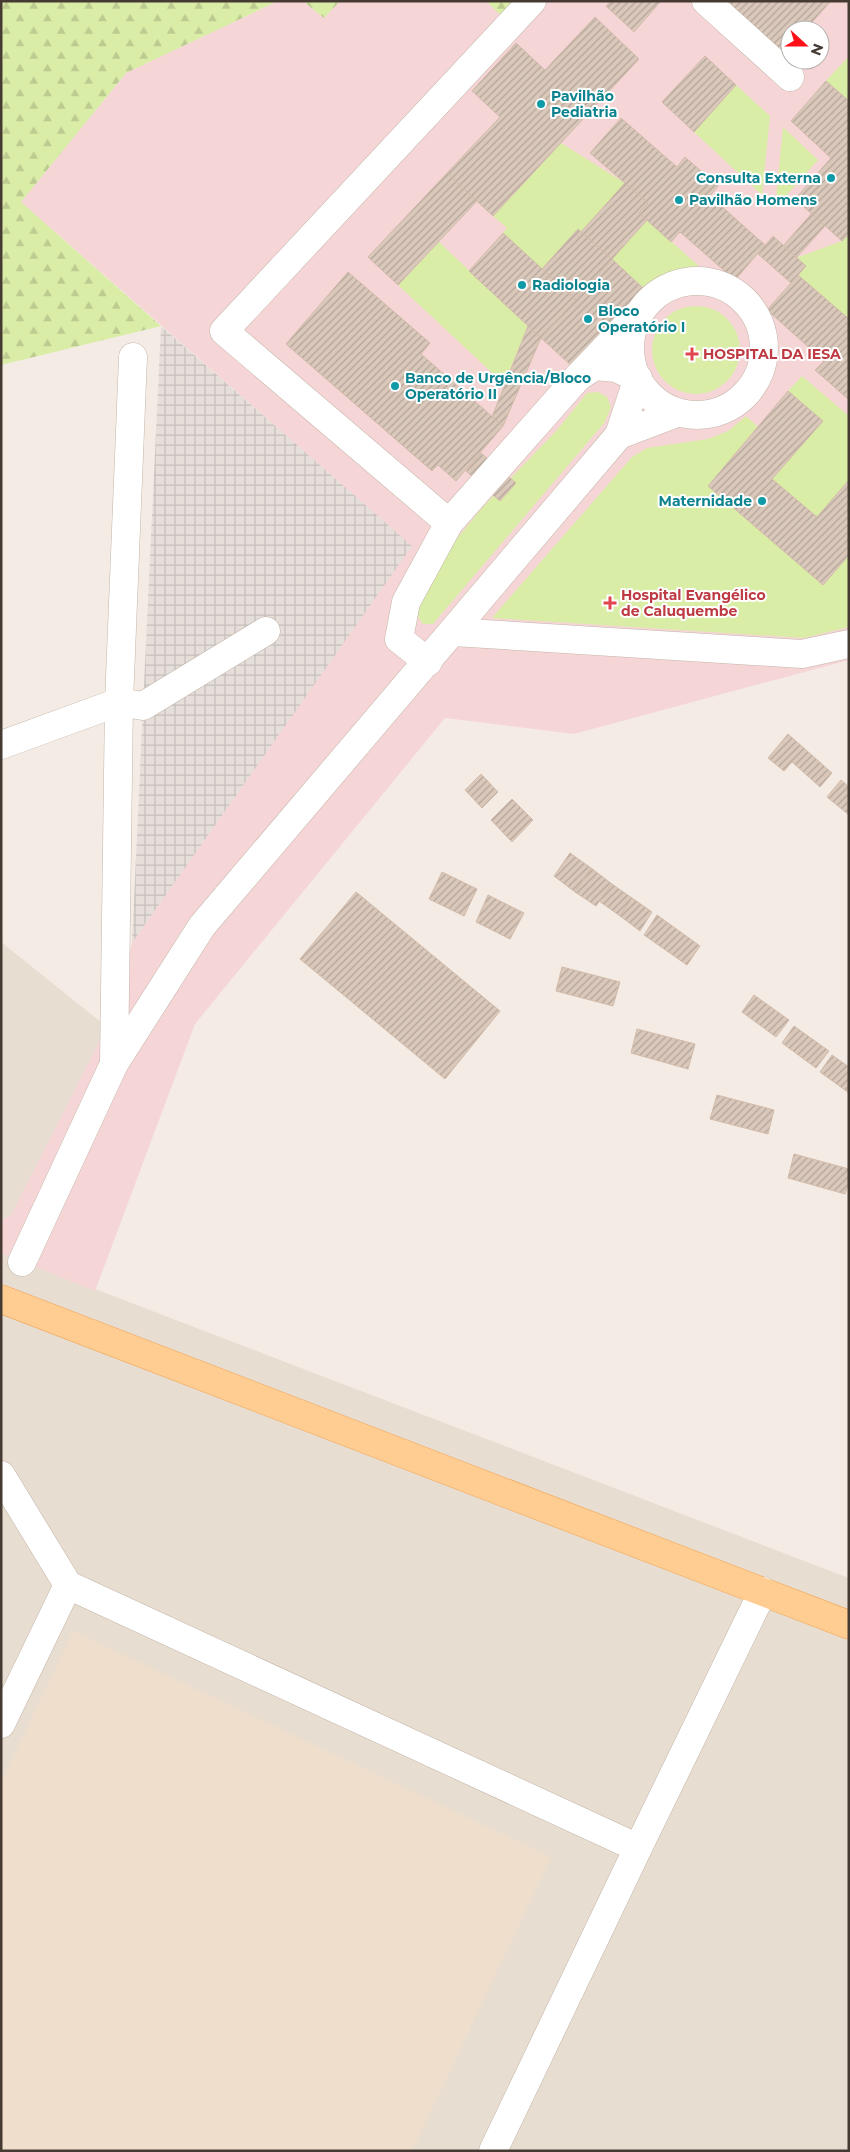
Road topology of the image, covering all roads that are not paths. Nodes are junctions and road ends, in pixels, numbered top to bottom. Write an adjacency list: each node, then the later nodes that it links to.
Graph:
1 (532, 1): 10 (street)
2 (706, 1): 3 (street)
3 (790, 77)
4 (646, 304): 6 (street); 7 (street); 8 (street)
5 (133, 357): 15 (street)
6 (578, 377): 7 (street); 10 (street)
7 (638, 378): 8 (street); 9 (street)
8 (677, 414): 9 (street)
9 (619, 435): 12 (street)
10 (449, 523): 14 (street)
11 (266, 630): 15 (street)
12 (453, 632): 13 (street); 14 (street)
13 (849, 644)
14 (428, 662): 17 (street)
15 (119, 702): 16 (street); 17 (street)
16 (1, 745)
17 (114, 1064): 18 (street)
18 (22, 1262)
19 (1, 1298): 22 (main road)
20 (1, 1475): 21 (street)
21 (68, 1585): 24 (street); 25 (street)
22 (763, 1591): 23 (main road); 25 (street)
23 (849, 1625)
24 (1, 1724)
25 (638, 1848): 26 (street)
26 (493, 2151)

